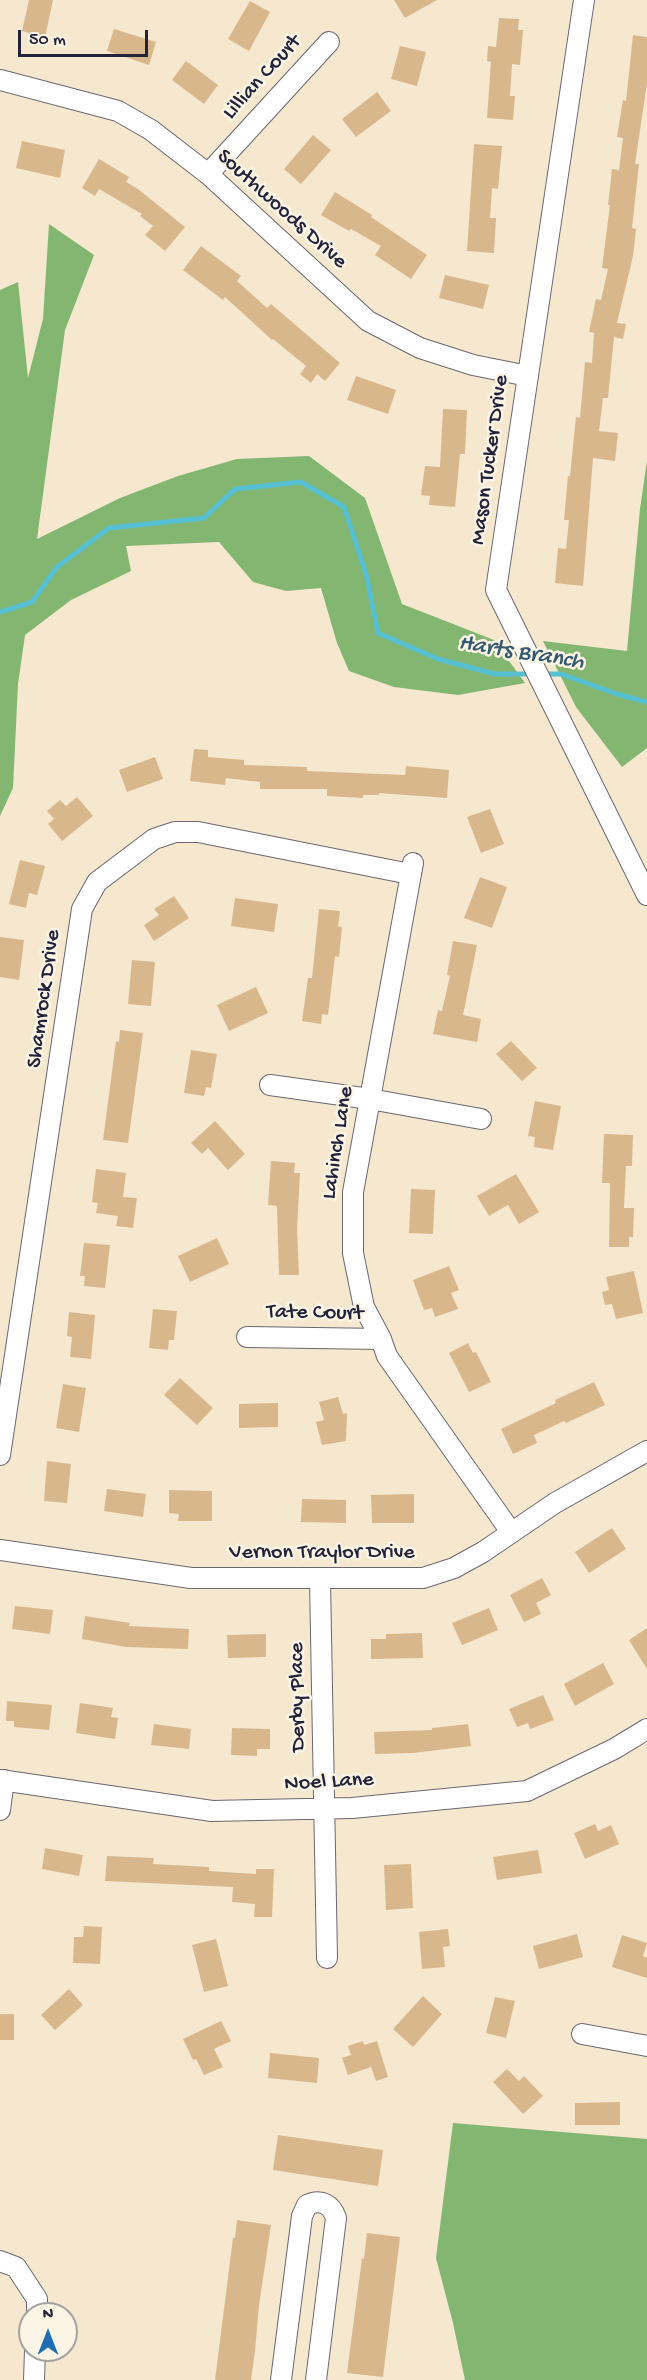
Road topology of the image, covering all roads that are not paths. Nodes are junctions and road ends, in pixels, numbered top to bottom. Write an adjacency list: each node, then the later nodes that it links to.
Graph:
1 (584, 0): 5 (street, Mason Tucker Drive)
2 (329, 42): 4 (street, Lillian Court)
3 (0, 80): 4 (street, Southwoods Drive)
4 (208, 174): 5 (street, Southwoods Drive)
5 (528, 376): 7 (street, Mason Tucker Drive)
6 (412, 869): 9 (street, Lahinch Lane); 14 (street, Shamrock Drive)
7 (647, 895)
8 (270, 1085): 9 (street)
9 (370, 1099): 10 (street); 12 (street, Lahinch Lane)
10 (481, 1119)
11 (248, 1337): 12 (street, Tate Court)
12 (381, 1339): 15 (street, Lahinch Lane)
13 (647, 1450): 15 (street, Vernon Traylor Drive)
14 (0, 1455)
15 (511, 1532): 17 (street, Vernon Traylor Drive)
16 (0, 1550): 17 (street, Vernon Traylor Drive)
17 (320, 1580): 20 (street, Derby Place)
18 (647, 1729): 20 (street, Noel Lane)
19 (2, 1780): 20 (street, Noel Lane); 21 (street)
20 (326, 1808): 22 (street, Derby Place)
21 (0, 1810)
22 (327, 1958)
23 (582, 2034): 24 (street)
24 (647, 2046)
25 (0, 2261): 26 (street)
26 (37, 2302)
27 (34, 2362): 28 (street)
28 (33, 2380)
29 (281, 2380): 30 (street)
30 (315, 2380)

